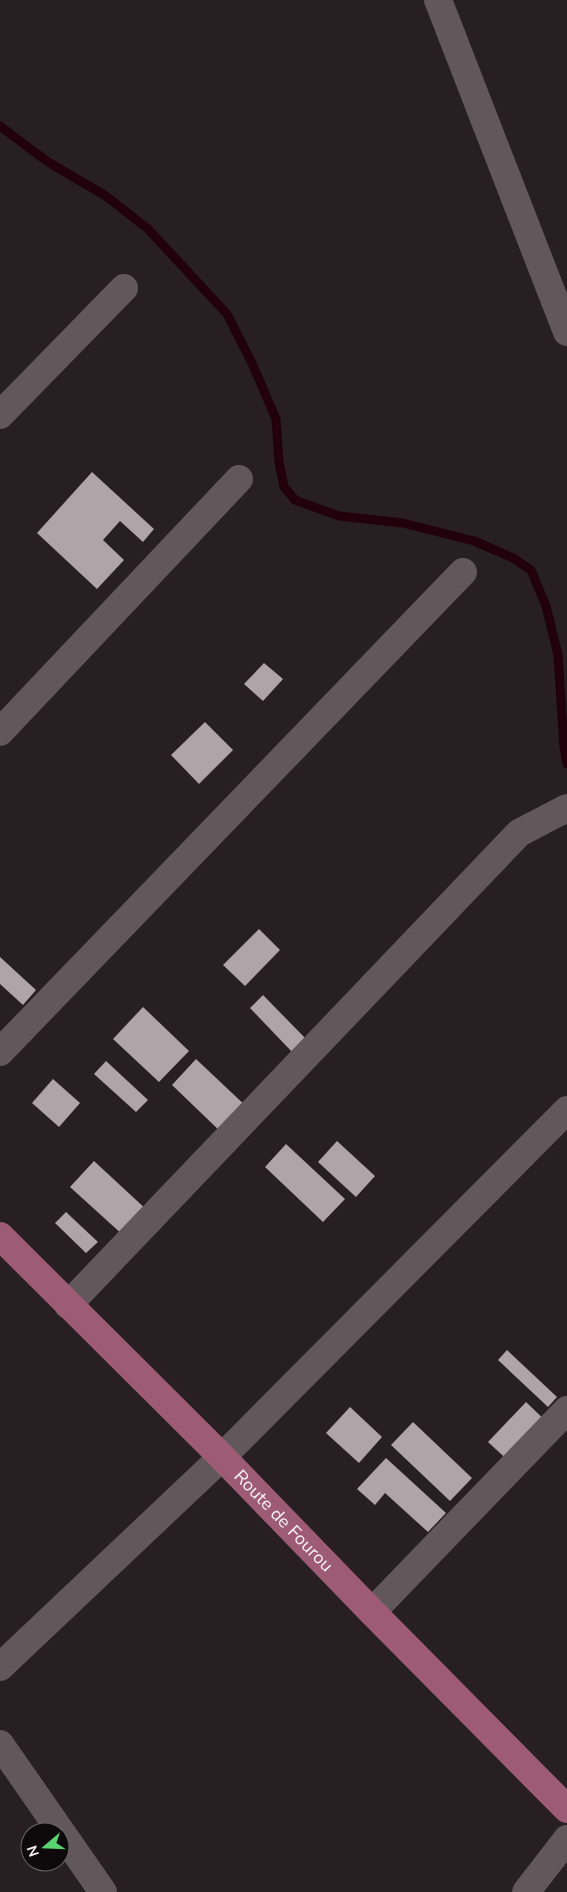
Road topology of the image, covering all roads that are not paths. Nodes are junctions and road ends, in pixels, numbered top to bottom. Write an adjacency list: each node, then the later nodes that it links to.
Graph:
1 (438, 0): 3 (street)
2 (124, 288): 4 (street)
3 (567, 332)
4 (0, 415)
5 (238, 479): 7 (street)
6 (463, 572): 9 (street)
7 (0, 732)
8 (565, 809): 12 (street)
9 (0, 1052)
10 (567, 1110): 14 (street)
11 (0, 1236): 12 (main road, Route de Fourou)
12 (68, 1305): 14 (main road, Route de Fourou)
13 (567, 1410): 15 (street)
14 (222, 1456): 15 (main road, Route de Fourou); 16 (street)
15 (372, 1612): 18 (main road, Route de Fourou)
16 (0, 1667)
17 (0, 1744): 20 (street)
18 (567, 1808)
19 (567, 1840): 21 (street)
20 (103, 1892)
21 (526, 1892)

